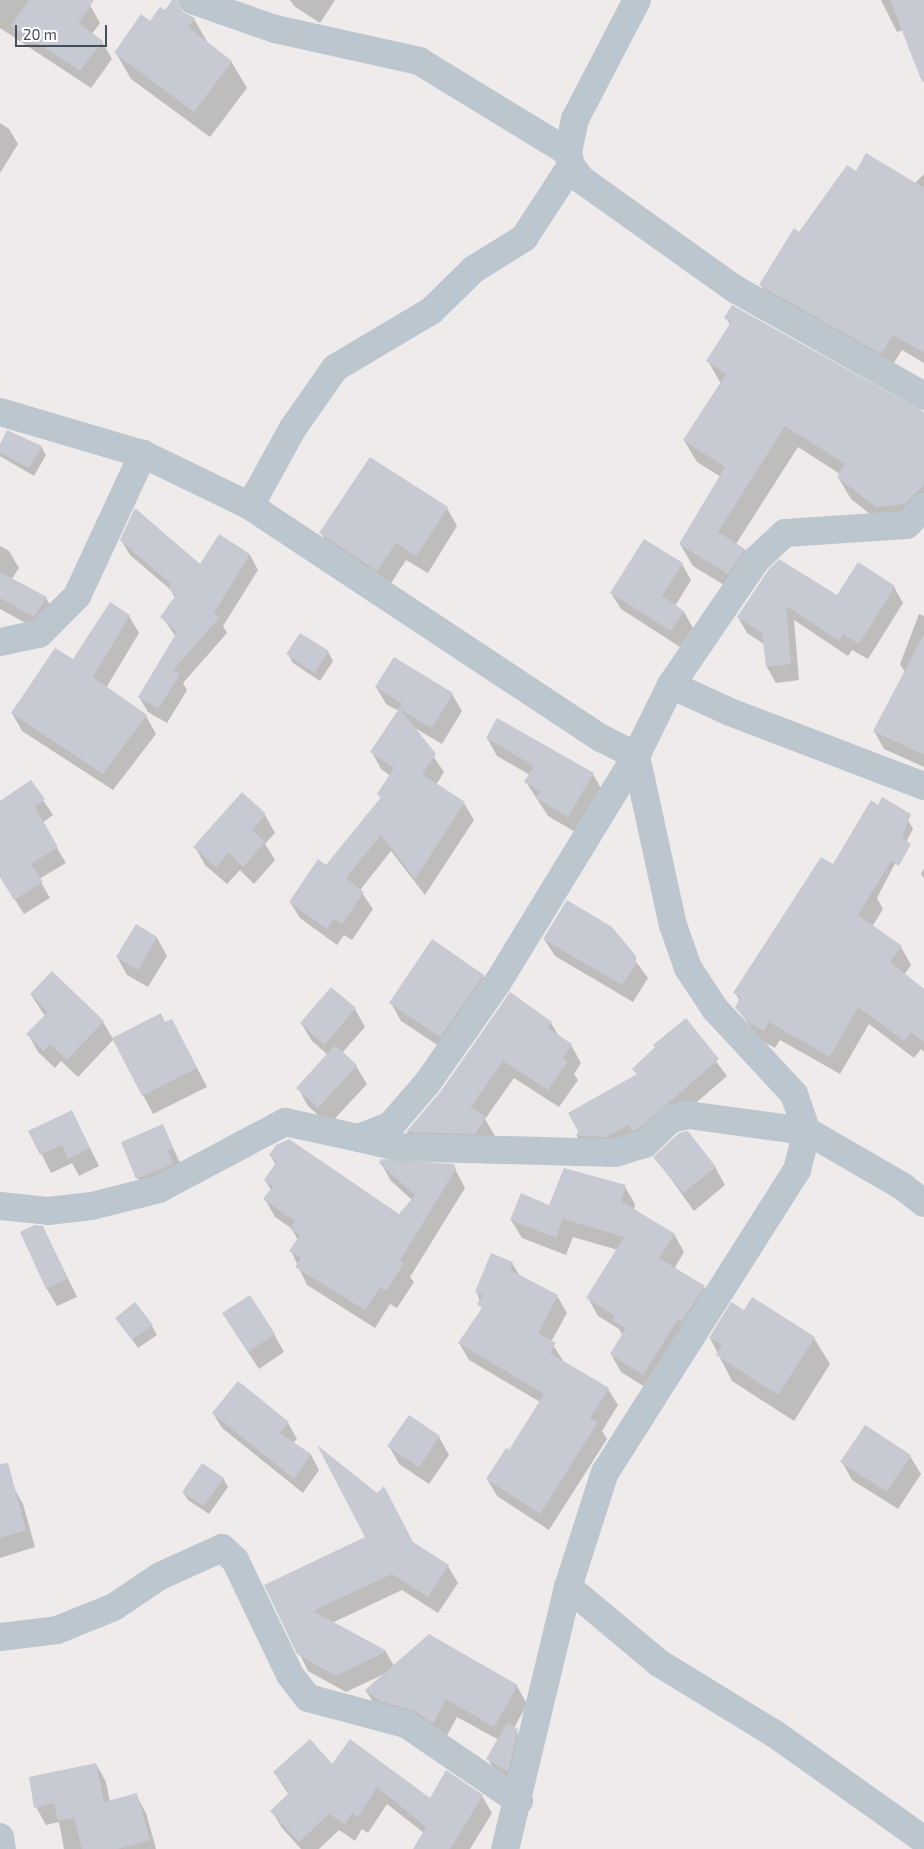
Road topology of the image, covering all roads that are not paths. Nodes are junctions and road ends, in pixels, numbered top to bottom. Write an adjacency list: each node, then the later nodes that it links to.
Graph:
1 (192, 0): 3 (street)
2 (637, 0): 3 (street)
3 (569, 159): 4 (street); 7 (street)
4 (924, 396)
5 (0, 412): 6 (street)
6 (143, 454): 7 (street); 9 (street)
7 (250, 506): 11 (street)
8 (924, 507): 10 (street)
9 (0, 642)
10 (671, 685): 11 (street); 12 (street)
11 (636, 756): 13 (street); 14 (street)
12 (924, 786)
13 (807, 1131): 14 (street); 15 (street); 17 (street)
14 (359, 1138): 16 (street)
15 (924, 1203)
16 (0, 1206)
17 (568, 1587): 19 (street); 21 (street)
18 (0, 1637): 19 (street)
19 (519, 1801): 23 (street)
20 (0, 1837): 22 (street)
21 (924, 1840)
22 (2, 1849)
23 (505, 1849)

